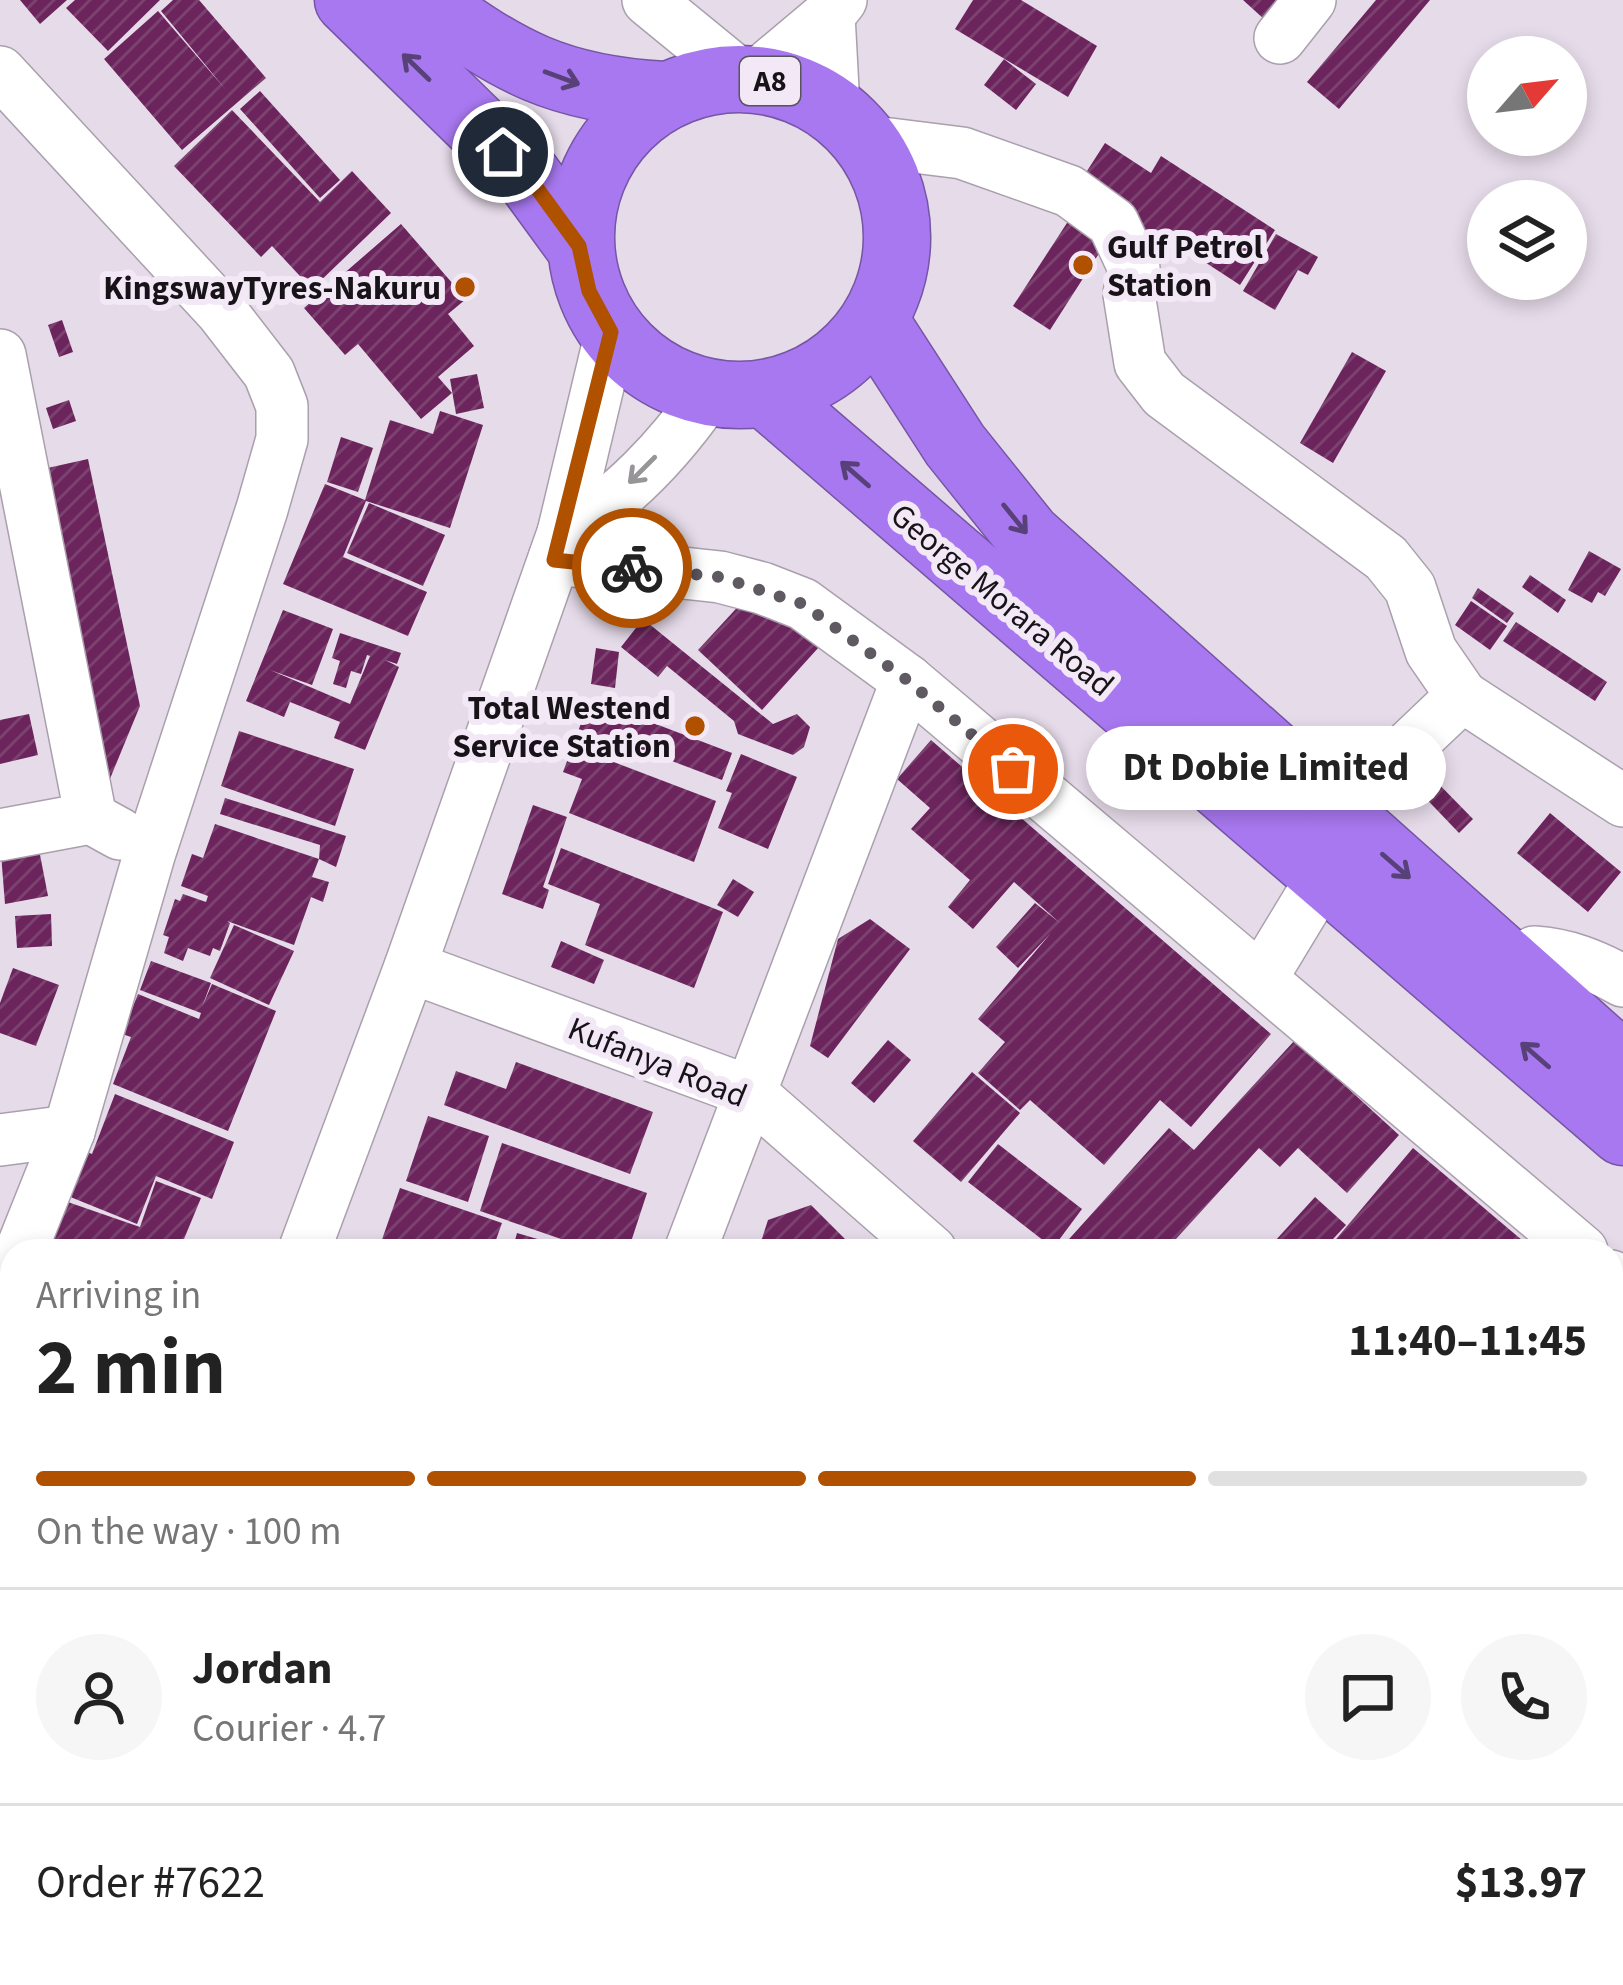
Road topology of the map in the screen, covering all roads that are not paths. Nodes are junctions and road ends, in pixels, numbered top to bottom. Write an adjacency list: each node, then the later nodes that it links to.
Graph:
1 (348, 0): 9 (highway, A8, one-way to 1)
2 (425, 0): 7 (highway, A8, one-way to 7)
3 (649, 0): 6 (street)
4 (835, 8): 6 (street); 8 (street)
5 (0, 72): 21 (street)
6 (748, 77): 7 (highway, A8); 8 (highway, A8)
7 (664, 95): 9 (highway, A8)
8 (850, 125): 10 (highway); 16 (street)
9 (579, 246): 11 (highway, A8)
10 (875, 321): 13 (highway); 20 (highway, George Morara Road / A8, one-way to 20)
11 (611, 332): 13 (highway, A8); 14 (street)
12 (0, 355): 18 (street)
13 (737, 394): 14 (street, one-way to 14); 20 (highway, George Morara Road / A8, one-way to 13)
14 (559, 546): 15 (street); 22 (street)
15 (907, 680): 24 (street); 27 (street)
16 (1462, 696): 17 (street); 20 (street)
17 (1623, 801)
18 (91, 818): 19 (street); 21 (street)
19 (0, 835)
20 (1331, 844): 23 (highway, George Morara Road / A8, one-way to 23); 24 (street); 29 (highway, George Morara Road / A8, one-way to 20)
21 (150, 851): 28 (street)
22 (410, 967): 27 (street, Kufanya Road); 32 (street)
23 (1514, 969): 25 (street); 26 (highway, George Morara Road / A8)
24 (1262, 977): 35 (street)
25 (1623, 981)
26 (1623, 1066)
27 (748, 1091): 33 (street); 34 (street, Kufanya Road)
28 (69, 1131): 30 (street); 31 (street)
29 (1623, 1132)
30 (0, 1140)
31 (26, 1239)
32 (308, 1239)
33 (694, 1239)
34 (917, 1239)
35 (1568, 1239)

